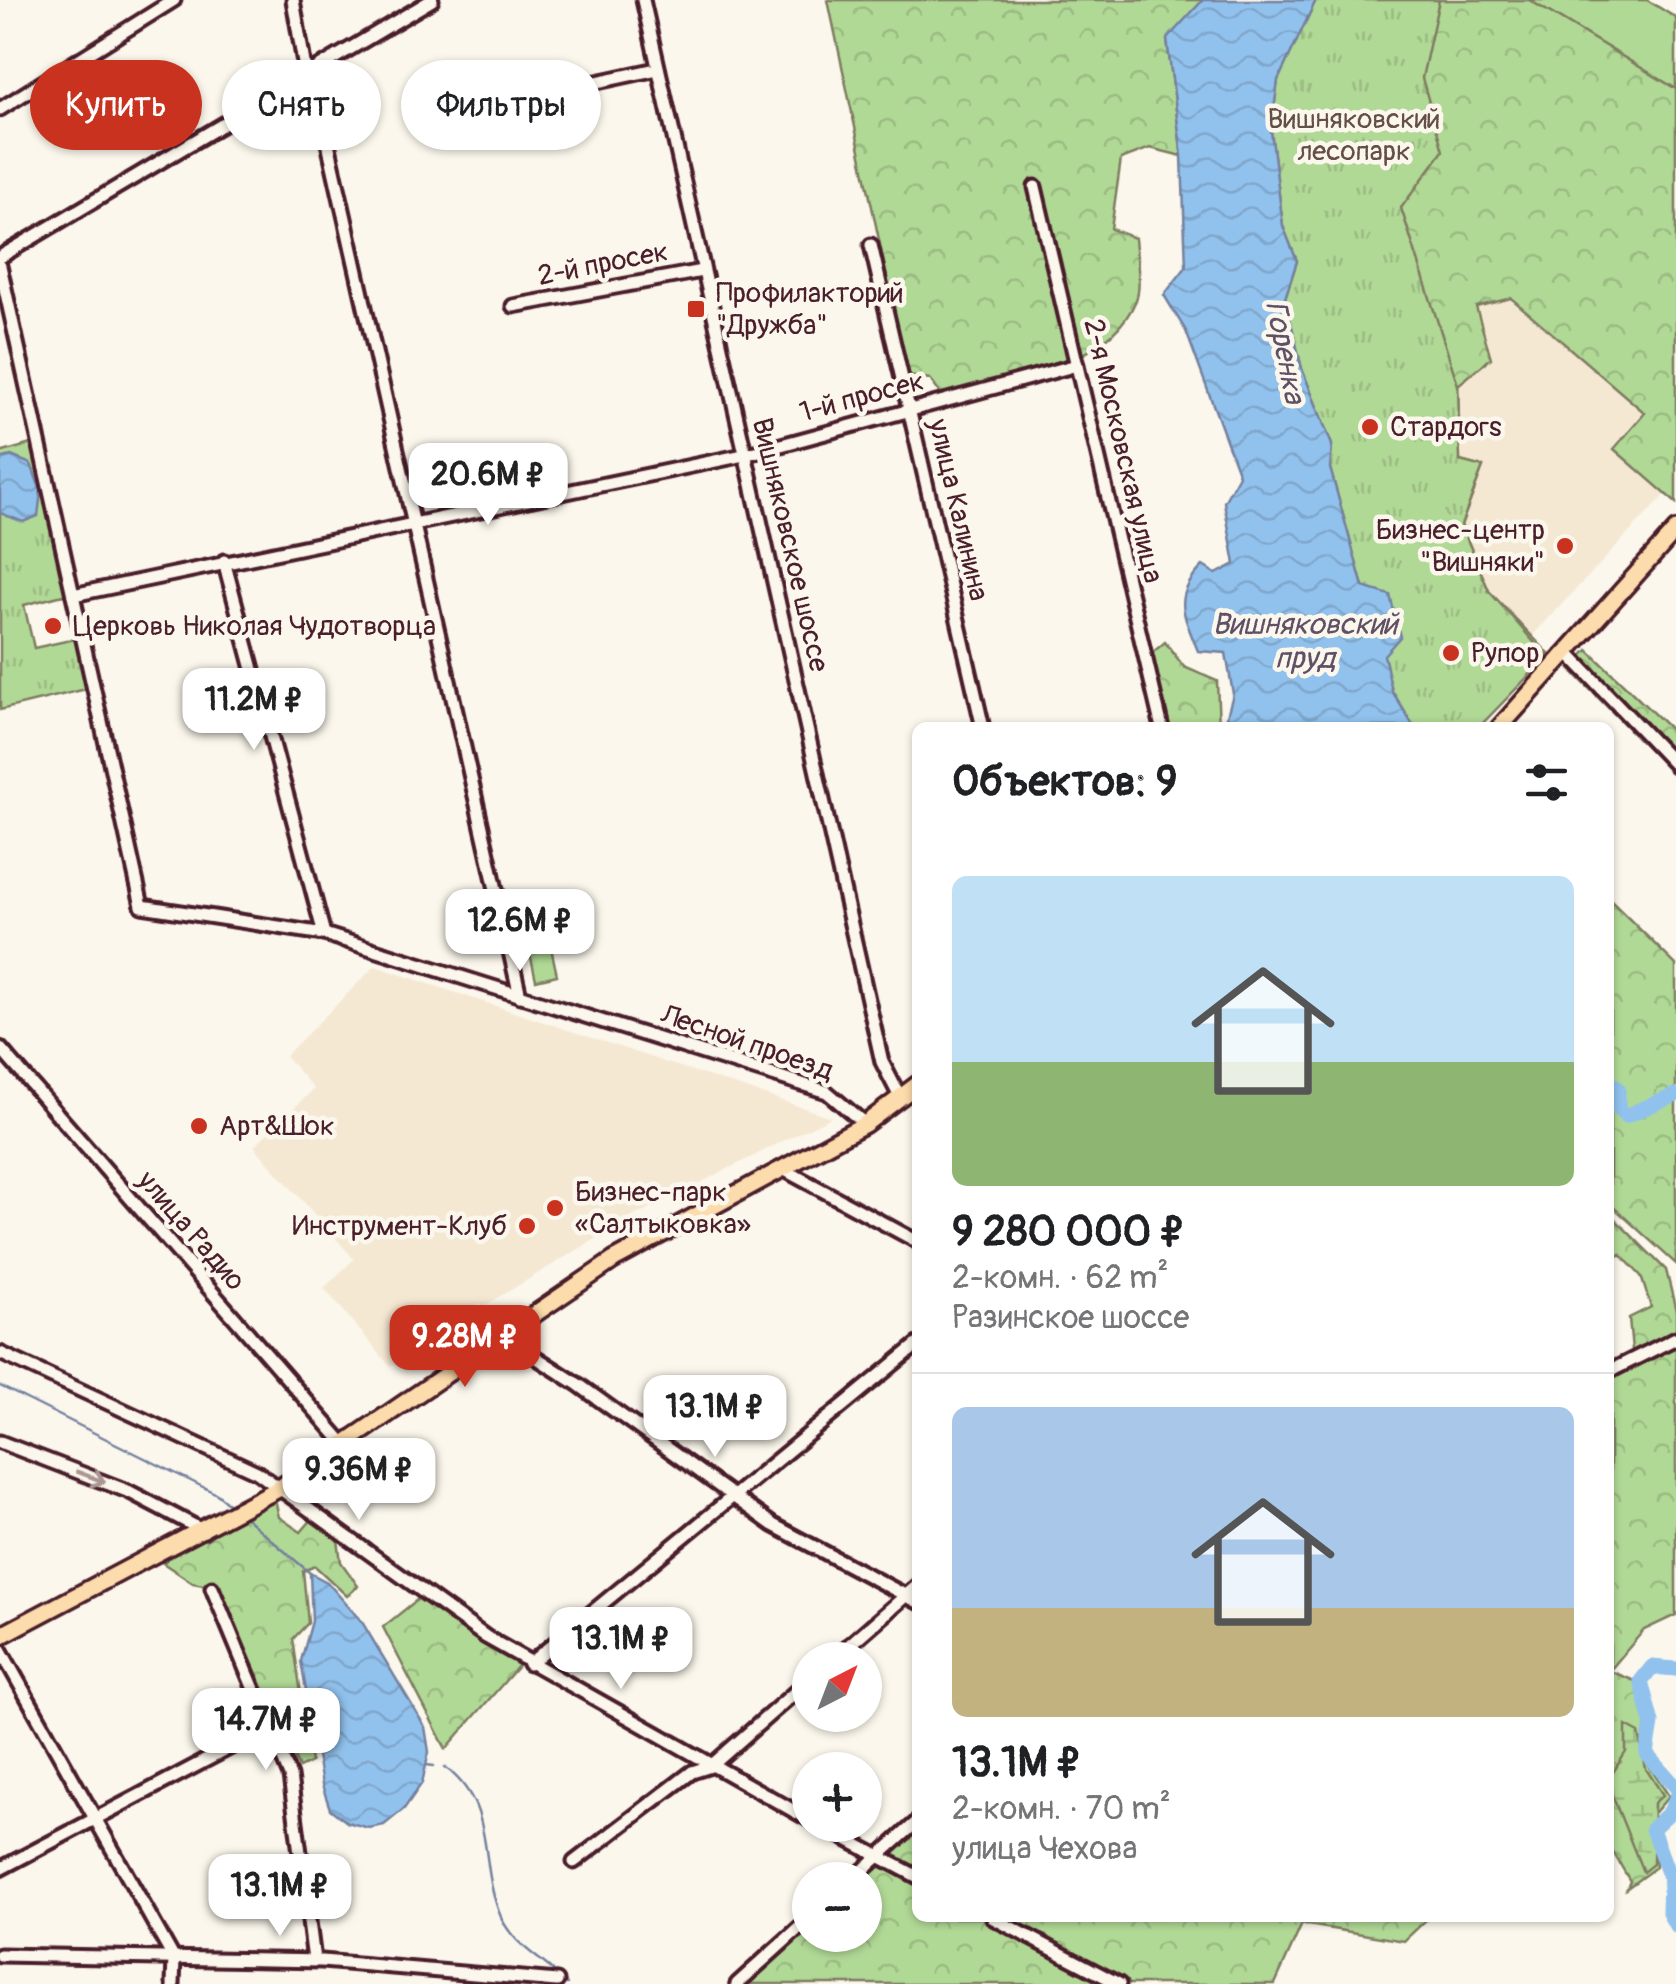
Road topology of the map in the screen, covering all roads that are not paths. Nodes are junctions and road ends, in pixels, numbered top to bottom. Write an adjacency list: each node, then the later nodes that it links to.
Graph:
1 (174, 0): 9 (street)
2 (293, 0): 5 (street)
3 (432, 0): 6 (street)
4 (643, 0): 7 (street, Вишняковское шоссе)
5 (303, 60)
6 (329, 60)
7 (656, 69): 8 (street); 16 (street, Вишняковское шоссе)
8 (601, 81)
9 (0, 108)
10 (222, 124): 14 (street)
11 (330, 150): 21 (street)
12 (1035, 187): 18 (street, 2-я Московская улица)
13 (872, 246): 19 (street, улица Калинина)
14 (0, 257)
15 (0, 266): 24 (street)
16 (702, 271): 17 (street, 2-й просек); 20 (street, Вишняковское шоссе)
17 (513, 306)
18 (1077, 366): 19 (street, 1-й просек); 27 (street, 2-я Московская улица)
19 (910, 409): 20 (street, 1-й просек); 26 (street, улица Калинина)
20 (744, 456): 21 (street, 1-й просек); 34 (street, Вишняковское шоссе)
21 (413, 522): 23 (street, 1-й просек); 31 (street)
22 (1676, 530): 25 (main road)
23 (224, 561): 24 (street, 1-й просек); 30 (street)
24 (73, 595): 30 (street, Лесной проезд)
25 (1568, 653): 28 (main road); 29 (street)
26 (982, 722)
27 (1161, 722)
28 (1505, 722)
29 (1676, 766)
30 (324, 934): 31 (street, Лесной проезд)
31 (520, 996): 35 (street, Лесной проезд)
32 (0, 1048): 44 (street, улица Радио)
33 (912, 1088): 34 (main road)
34 (900, 1097): 35 (main road)
35 (865, 1124): 36 (main road)
36 (781, 1168): 37 (street); 38 (main road)
37 (912, 1239)
38 (503, 1336): 44 (main road); 46 (street)
39 (1676, 1338): 42 (street)
40 (912, 1349): 46 (street)
41 (0, 1353): 45 (street)
42 (1614, 1368)
43 (0, 1442): 47 (street, one-way to 47)
44 (346, 1446): 45 (main road)
45 (278, 1489): 47 (main road); 53 (street)
46 (733, 1500): 49 (street); 53 (street)
47 (204, 1531): 50 (main road)
48 (212, 1588): 55 (street)
49 (912, 1598): 51 (street)
50 (0, 1636)
51 (855, 1642)
52 (0, 1649): 58 (street)
53 (529, 1664): 56 (street)
54 (792, 1695): 56 (street)
55 (268, 1728): 58 (street); 70 (street)
56 (711, 1766): 57 (street); 62 (street)
57 (792, 1810)
58 (96, 1820): 64 (street); 69 (street)
59 (912, 1826): 61 (street)
60 (852, 1842): 61 (street)
61 (878, 1856): 63 (street); 65 (street)
62 (574, 1862)
63 (872, 1862)
64 (0, 1870)
65 (912, 1874)
66 (1001, 1922): 74 (street)
67 (792, 1934): 73 (street)
68 (0, 1954): 69 (street)
69 (174, 1959): 70 (street); 72 (street)
70 (314, 1960): 71 (street)
71 (557, 1982)
72 (174, 1984)
73 (737, 1984)
74 (1119, 1984)

